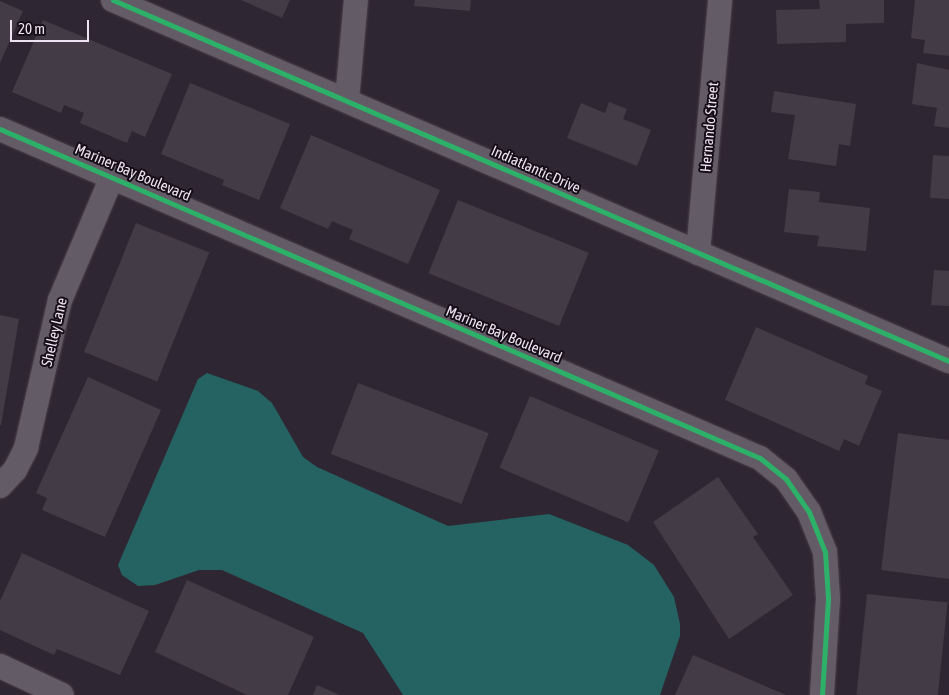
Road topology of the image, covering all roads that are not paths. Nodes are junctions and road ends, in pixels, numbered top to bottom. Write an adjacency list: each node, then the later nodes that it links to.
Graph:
1 (113, 0): 4 (street, Indiatlantic Drive)
2 (356, 0): 4 (street)
3 (720, 0): 7 (street, Hernando Street)
4 (347, 100): 7 (street, Indiatlantic Drive)
5 (0, 129): 6 (street, Mariner Bay Boulevard)
6 (112, 177): 9 (street, Shelley Lane); 12 (street, Mariner Bay Boulevard)
7 (698, 253): 8 (street, Indiatlantic Drive)
8 (949, 361)
9 (0, 486)
10 (0, 666): 11 (street)
11 (62, 695)
12 (822, 695)

